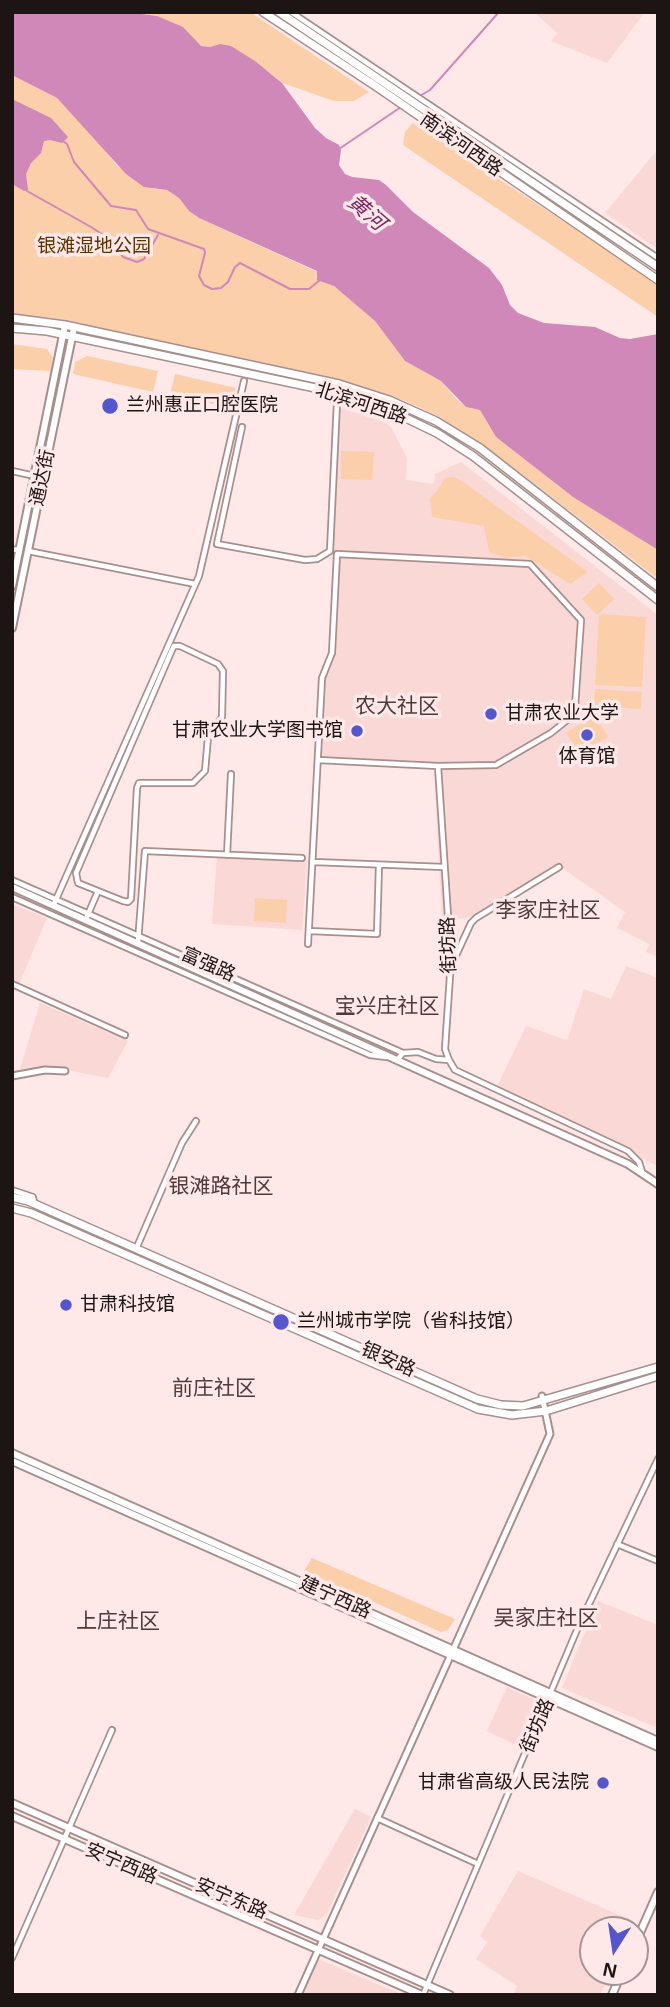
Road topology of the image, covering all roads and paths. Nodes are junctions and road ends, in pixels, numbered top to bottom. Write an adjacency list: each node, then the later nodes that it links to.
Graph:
1 (263, 12): 4 (main road, 南滨河西路)
2 (279, 12): 4 (main road, 南滨河西路)
3 (291, 12): 4 (street, 南滨河西路)
4 (378, 79): 5 (main road, 南滨河西路)
5 (426, 111): 6 (street, 南滨河西路); 7 (main road, 南滨河西路); 8 (main road, 南滨河西路)
6 (658, 258)
7 (658, 267)
8 (658, 280)
9 (12, 318): 10 (main road, 北滨河西路)
10 (65, 325): 11 (main road, 北滨河西路); 13 (main road, 通达街)
11 (74, 327): 13 (main road, 通达街); 23 (main road, 北滨河西路)
12 (12, 328): 13 (main road, 北滨河西路)
13 (68, 336): 18 (main road, 通达街); 20 (main road, 通达街); 23 (main road, 北滨河西路)
14 (244, 381): 21 (street)
15 (337, 402): 16 (street)
16 (242, 427)
17 (12, 471): 18 (street)
18 (35, 476): 19 (main road, 通达街)
19 (16, 549): 22 (main road, 通达街)
20 (28, 551): 21 (street); 24 (main road, 通达街)
21 (195, 584): 38 (street)
22 (12, 586)
23 (657, 594)
24 (12, 628)
25 (318, 760): 26 (street); 26 (street); 30 (street)
26 (438, 766): 32 (street, 街坊路)
27 (231, 775): 28 (street)
28 (227, 855): 29 (street); 41 (street)
29 (302, 858)
30 (314, 862): 31 (street); 40 (street)
31 (379, 865): 32 (street); 40 (street)
32 (444, 867): 43 (street, 街坊路)
33 (559, 867): 43 (street)
34 (12, 880): 38 (street, 富强路)
35 (12, 887): 38 (main road, 富强路)
36 (98, 891): 36 (street); 39 (street)
37 (12, 897): 46 (street, 富强路)
38 (55, 902): 39 (main road, 富强路)
39 (87, 916): 41 (main road, 富强路)
40 (310, 931): 42 (street)
41 (138, 938): 46 (main road, 富强路)
42 (308, 944)
43 (451, 966): 47 (street, 街坊路)
44 (12, 984): 45 (street)
45 (125, 1035)
46 (401, 1056): 47 (street); 51 (main road, 富强路)
47 (449, 1060): 51 (street)
48 (65, 1071): 49 (street)
49 (12, 1076)
50 (196, 1121): 57 (street)
51 (642, 1174): 52 (main road, 富强路)
52 (658, 1184)
53 (12, 1190): 55 (street)
54 (12, 1196): 55 (main road, 银安路)
55 (35, 1204): 57 (main road, 银安路)
56 (12, 1208): 61 (main road, 银安路)
57 (136, 1249): 60 (main road, 银安路)
58 (658, 1367): 60 (main road, 银安路)
59 (658, 1376): 61 (main road, 银安路)
60 (543, 1399): 61 (street)
61 (546, 1411): 67 (street)
62 (12, 1453): 67 (main road, 建宁西路)
63 (658, 1459): 65 (street, 街坊路)
64 (12, 1461): 67 (main road, 建宁西路)
65 (617, 1544): 66 (street); 68 (street, 街坊路)
66 (658, 1561)
67 (451, 1653): 68 (main road, 建宁西路); 74 (street)
68 (550, 1696): 70 (main road, 建宁西路); 71 (main road, 建宁西路); 77 (street, 街坊路)
69 (112, 1730): 75 (street)
70 (658, 1741)
71 (658, 1747)
72 (12, 1802): 75 (main road, 安宁东路)
73 (12, 1816): 76 (main road, 安宁西路)
74 (377, 1818): 77 (street); 80 (street)
75 (71, 1829): 76 (street); 80 (main road, 安宁东路)
76 (65, 1840): 81 (main road, 安宁西路); 82 (street)
77 (478, 1864): 83 (street, 街坊路)
78 (658, 1892): 79 (main road)
79 (647, 1916)
80 (323, 1939): 81 (street); 83 (main road, 安宁东路)
81 (318, 1949): 84 (street); 85 (main road, 安宁西路)
82 (12, 1958)
83 (427, 1985): 85 (street, 街坊路); 86 (main road, 安宁东路)
84 (298, 1995)
85 (422, 1995)
86 (450, 1995)

